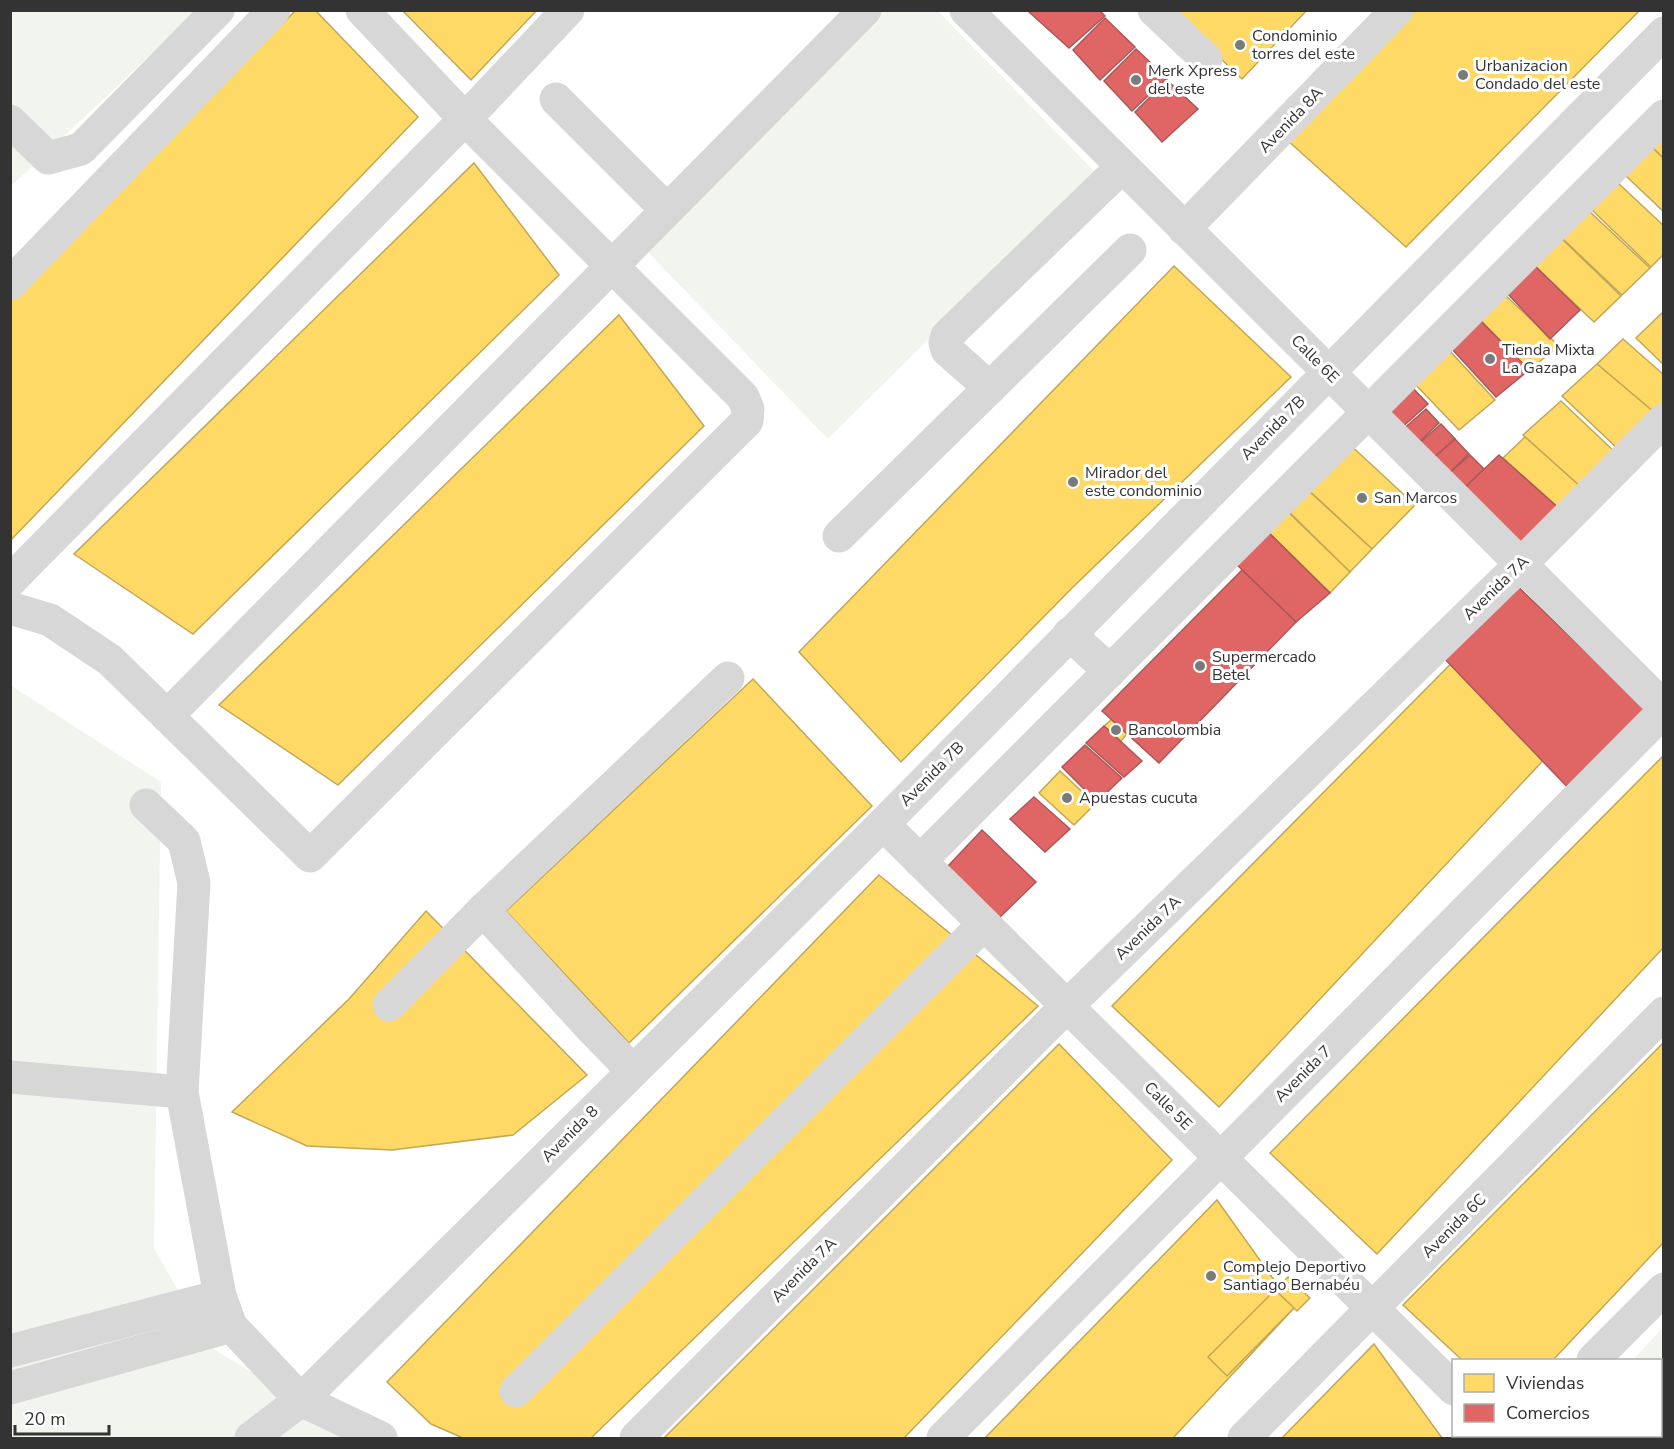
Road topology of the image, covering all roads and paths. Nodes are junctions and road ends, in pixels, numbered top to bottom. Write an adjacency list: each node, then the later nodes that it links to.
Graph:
1 (218, 10): 14 (street)
2 (274, 10): 20 (street)
3 (362, 10): 13 (street)
4 (568, 10): 13 (street)
5 (865, 10): 16 (street)
6 (1154, 10): 10 (street)
7 (1397, 10): 17 (street, Avenida 8A)
8 (983, 16): 15 (street, Calle 6E)
9 (1664, 33): 21 (street, Avenida 7B)
10 (1206, 59)
11 (556, 99): 16 (street)
12 (1664, 116): 23 (street)
13 (465, 119): 19 (street); 27 (street)
14 (10, 121)
15 (1122, 167): 17 (street, Calle 6E); 22 (street)
16 (667, 210): 19 (street)
17 (1184, 229): 21 (street, Calle 6E)
18 (1130, 250): 22 (street)
19 (613, 267): 33 (street); 33 (street)
20 (10, 284)
21 (1328, 372): 23 (street, Calle 6E); 29 (street, Avenida 7B)
22 (990, 388): 25 (street)
23 (1368, 412): 26 (street, Calle 6E); 30 (street)
24 (1664, 420): 26 (street, Avenida 7A)
25 (839, 536)
26 (1520, 565): 32 (street, Calle 6E); 40 (street, Avenida 7A)
27 (10, 581)
28 (10, 608): 33 (street)
29 (1069, 634): 30 (street); 35 (street, Avenida 7B)
30 (1110, 670): 36 (street)
31 (728, 678): 37 (street)
32 (1664, 709): 45 (street, Avenida 7)
33 (167, 716)
34 (146, 805): 44 (street)
35 (883, 824): 36 (street, Calle 5E); 42 (street, Avenida 8)
36 (920, 861): 38 (street, Calle 5E)
37 (483, 910): 39 (street); 42 (street)
38 (984, 924): 40 (street, Calle 5E); 54 (street)
39 (388, 1005)
40 (1067, 1006): 45 (street, Calle 5E); 58 (street, Avenida 7A)
41 (1664, 1013): 48 (street, Avenida 6C)
42 (633, 1071): 55 (street, Avenida 8)
43 (10, 1077): 44 (street)
44 (182, 1092): 47 (street)
45 (1221, 1158): 48 (street, Calle 5E); 59 (street, Avenida 7)
46 (1664, 1289): 51 (street)
47 (220, 1296): 49 (street); 50 (street)
48 (1372, 1308): 52 (street, Calle 5E); 60 (street, Avenida 6C)
49 (231, 1326): 53 (street); 55 (street)
50 (10, 1351)
51 (1594, 1359)
52 (1452, 1387)
53 (10, 1388)
54 (516, 1391)
55 (301, 1400): 56 (street, Avenida 8); 57 (street)
56 (251, 1438)
57 (381, 1438)
58 (636, 1438)
59 (943, 1438)
60 (1244, 1438)

